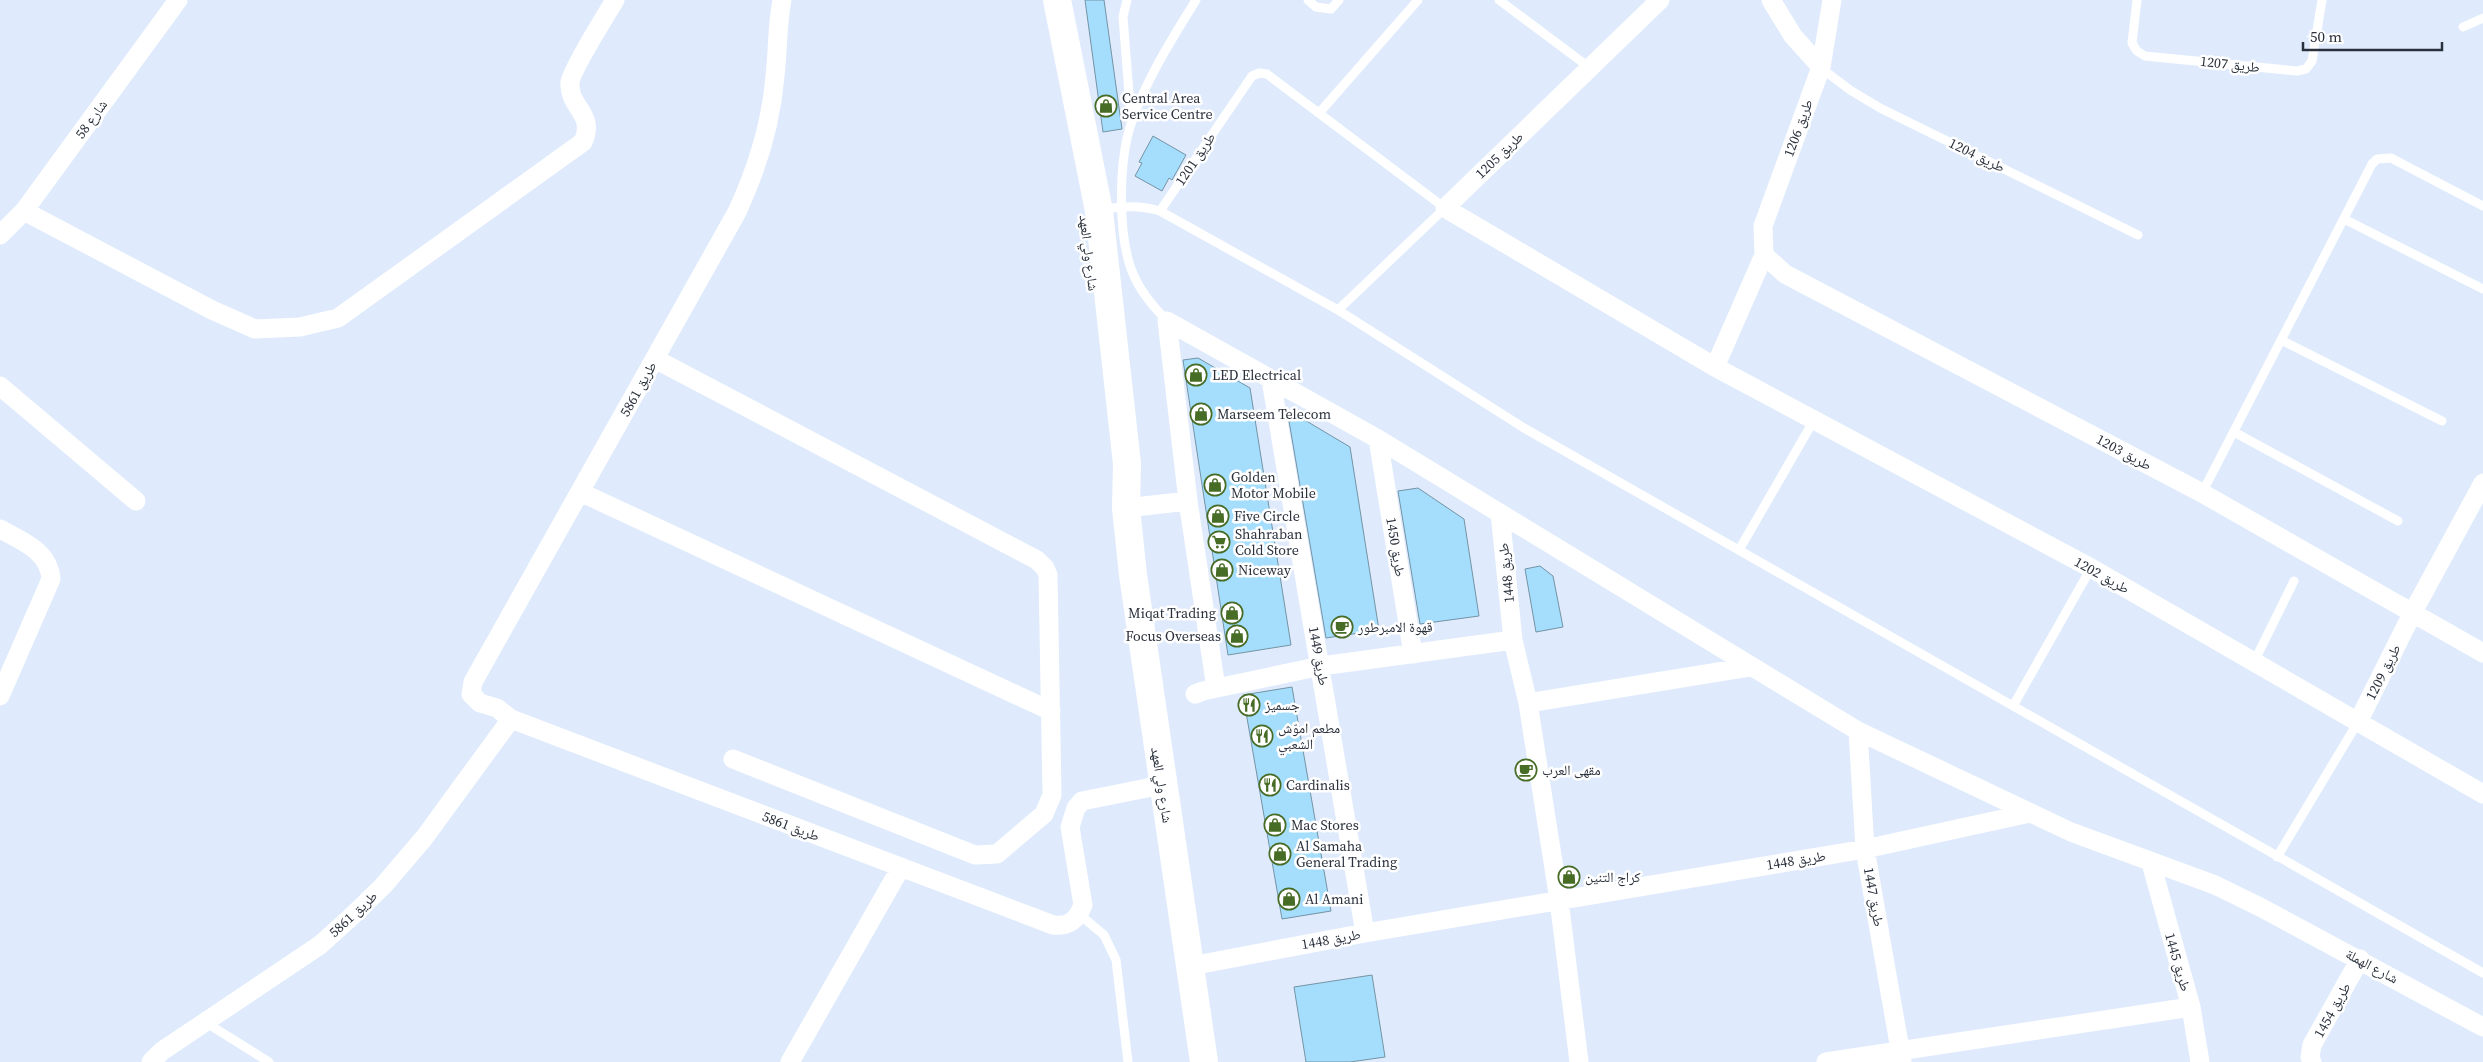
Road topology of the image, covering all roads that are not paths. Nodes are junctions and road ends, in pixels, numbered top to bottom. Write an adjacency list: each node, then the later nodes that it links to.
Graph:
1 (178, 0): 28 (street, شارع 58)
2 (614, 0): 28 (street)
3 (773, 0): 19 (street, طريق 5861)
4 (782, 0): 19 (street, طريق 5861)
5 (1037, 0): 51 (main road, شارع ولي العهد)
6 (1057, 0): 26 (main road, شارع ولي العهد)
7 (1127, 0): 24 (lane)
8 (1196, 0): 24 (lane)
9 (1308, 0): 10 (lane)
10 (1339, 0)
11 (1418, 0): 23 (lane)
12 (1500, 0): 22 (lane)
13 (1660, 0): 22 (street, طريق 1205)
14 (1771, 0): 21 (street)
15 (1832, 0): 21 (street, طريق 1206)
16 (2137, 0): 17 (lane, طريق 1207)
17 (2322, 0)
18 (2483, 18): 20 (lane)
19 (778, 23): 38 (street, طريق 5861)
20 (2464, 27)
21 (1821, 67): 32 (lane, طريق 1204); 33 (street, طريق 1206)
22 (1590, 68): 27 (street, طريق 1205)
23 (1320, 112): 27 (lane, طريق 1201); 29 (lane, طريق 1201)
24 (1131, 123): 26 (lane)
25 (2483, 206): 30 (lane)
26 (1111, 208): 29 (lane); 36 (lane); 51 (main road, شارع ولي العهد)
27 (1445, 208): 35 (lane, طريق 1205); 39 (street, طريق 1202)
28 (24, 211): 31 (street, شارع 58)
29 (1160, 211): 35 (lane)
30 (2344, 219): 34 (lane); 37 (lane)
31 (0, 235)
32 (2138, 235)
33 (1764, 255): 39 (street); 48 (street, طريق 1203)
34 (2483, 288)
35 (1338, 310): 55 (lane)
36 (1167, 321): 40 (street, شارع الهملة); 50 (street)
37 (2281, 340): 43 (lane); 44 (lane)
38 (655, 359): 47 (street, طريق 5861); 70 (street)
39 (1715, 367): 42 (street, طريق 1202)
40 (1271, 380): 45 (street, شارع الهملة); 63 (street, طريق 1449)
41 (0, 386): 49 (street)
42 (1814, 420): 55 (lane); 56 (street, طريق 1202)
43 (2442, 421)
44 (2234, 432): 48 (lane); 53 (lane)
45 (1378, 440): 52 (street, شارع الهملة); 61 (street, طريق 1450)
46 (2483, 484): 58 (street, طريق 1209)
47 (580, 492): 70 (street); 71 (street, طريق 5861)
48 (2202, 493): 58 (street, طريق 1203)
49 (136, 501)
50 (1188, 501): 51 (street); 65 (street)
51 (1126, 508): 75 (main road, شارع ولي العهد)
52 (1500, 513): 59 (street, طريق 1448); 64 (street, شارع الهملة)
53 (2398, 521)
54 (0, 529): 67 (street)
55 (1739, 550): 69 (lane)
56 (2091, 568): 62 (street, طريق 1202); 69 (lane)
57 (2294, 581): 62 (lane)
58 (2413, 612): 60 (street, طريق 1203); 72 (street, طريق 1209)
59 (1513, 640): 61 (street); 68 (street, طريق 1448)
60 (2483, 653)
61 (1413, 654): 63 (street)
62 (2254, 662): 72 (street, طريق 1202)
63 (1321, 666): 65 (street); 84 (street, طريق 1449)
64 (1750, 667): 68 (street); 73 (street, شارع الهملة)
65 (1216, 688): 66 (street)
66 (1195, 694)
67 (0, 696)
68 (1528, 703): 82 (street, طريق 1448)
69 (2013, 706): 79 (lane)
70 (1051, 711): 74 (street)
71 (511, 719): 81 (street, طريق 5861); 89 (street, طريق 5861)
72 (2358, 722): 76 (street, طريق 1202); 79 (lane, طريق 1209)
73 (1858, 731): 77 (street, شارع الهملة); 78 (street, طريق 1447)
74 (733, 759)
75 (1162, 785): 83 (street); 86 (main road, شارع ولي العهد)
76 (2483, 794)
77 (2030, 814): 78 (street, طريق 1448); 80 (street, شارع الهملة)
78 (1865, 849): 82 (street, طريق 1448); 91 (street, طريق 1447)
79 (2277, 857): 87 (lane)
80 (2150, 863): 85 (street, شارع الهملة); 88 (street, طريق 1445)
81 (901, 867): 83 (street, طريق 5861); 94 (street)
82 (1560, 900): 84 (street, طريق 1448); 97 (street, طريق 1448)
83 (1076, 918): 95 (lane)
84 (1365, 933): 86 (street, طريق 1448)
85 (2360, 959): 90 (street, شارع الهملة); 100 (street, طريق 1454)
86 (1191, 966): 96 (main road, شارع ولي العهد)
87 (2483, 973)
88 (2191, 1007): 91 (street); 99 (street, طريق 1445)
89 (205, 1022): 92 (street, طريق 5861); 93 (lane)
90 (2483, 1027)
91 (1902, 1056): 98 (street)
92 (151, 1062)
93 (269, 1062)
94 (790, 1062)
95 (1128, 1062)
96 (1204, 1062)
97 (1579, 1062)
98 (1826, 1062)
99 (2200, 1062)
100 (2312, 1062)

